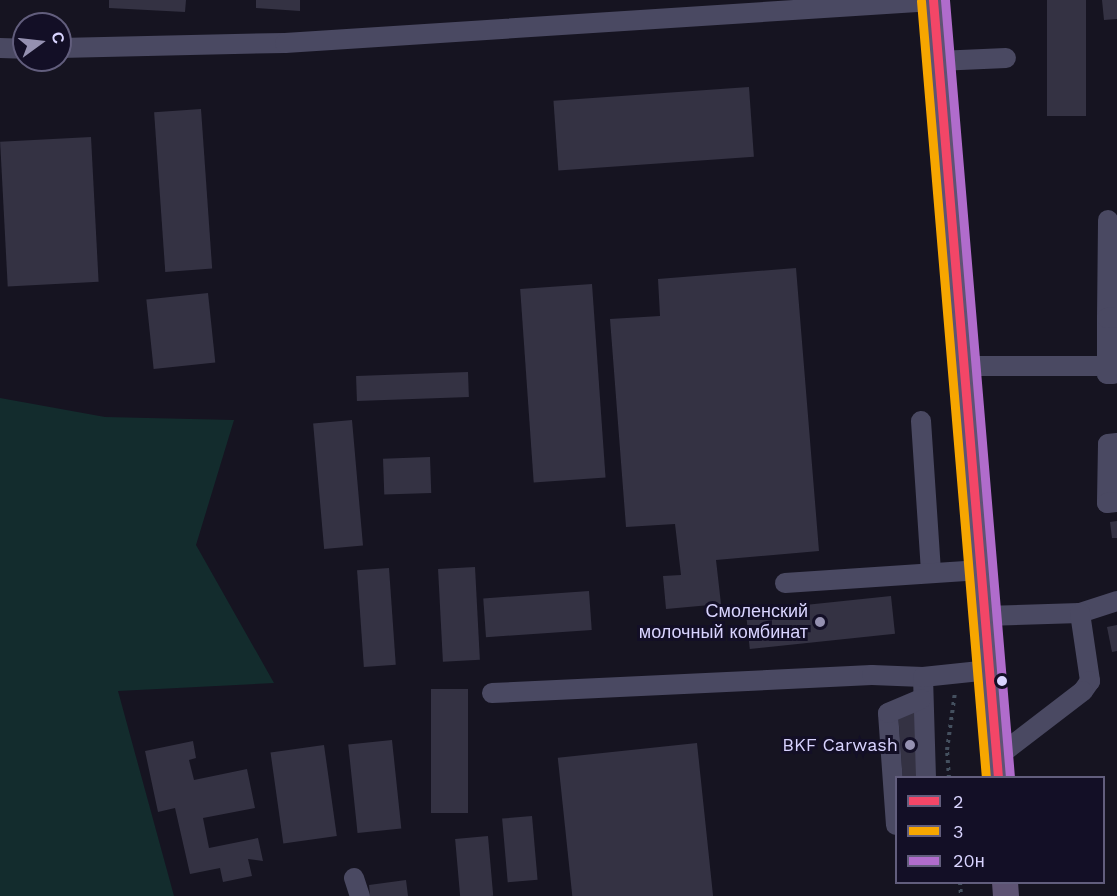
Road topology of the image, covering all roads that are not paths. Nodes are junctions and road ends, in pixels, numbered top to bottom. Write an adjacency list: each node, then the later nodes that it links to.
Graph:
1 (933, 1): 2 (street); 4 (main road)
2 (72, 48)
3 (1006, 58): 4 (street)
4 (938, 62): 7 (main road)
5 (1108, 220): 6 (street)
6 (1112, 317): 8 (street)
7 (964, 366): 8 (street); 12 (main road)
8 (1112, 370)
9 (921, 421): 13 (street)
10 (1117, 443): 11 (street)
11 (1117, 502)
12 (981, 570): 13 (street); 17 (main road)
13 (931, 573): 14 (street)
14 (785, 583)
15 (1117, 601): 16 (street)
16 (1080, 613): 17 (street); 22 (street)
17 (985, 616): 18 (main road)
18 (990, 670): 19 (street); 22 (main road)
19 (923, 677): 20 (street); 21 (street)
20 (492, 693)
21 (921, 699): 23 (street); 24 (street)
22 (998, 767)
23 (926, 776)
24 (895, 800)

